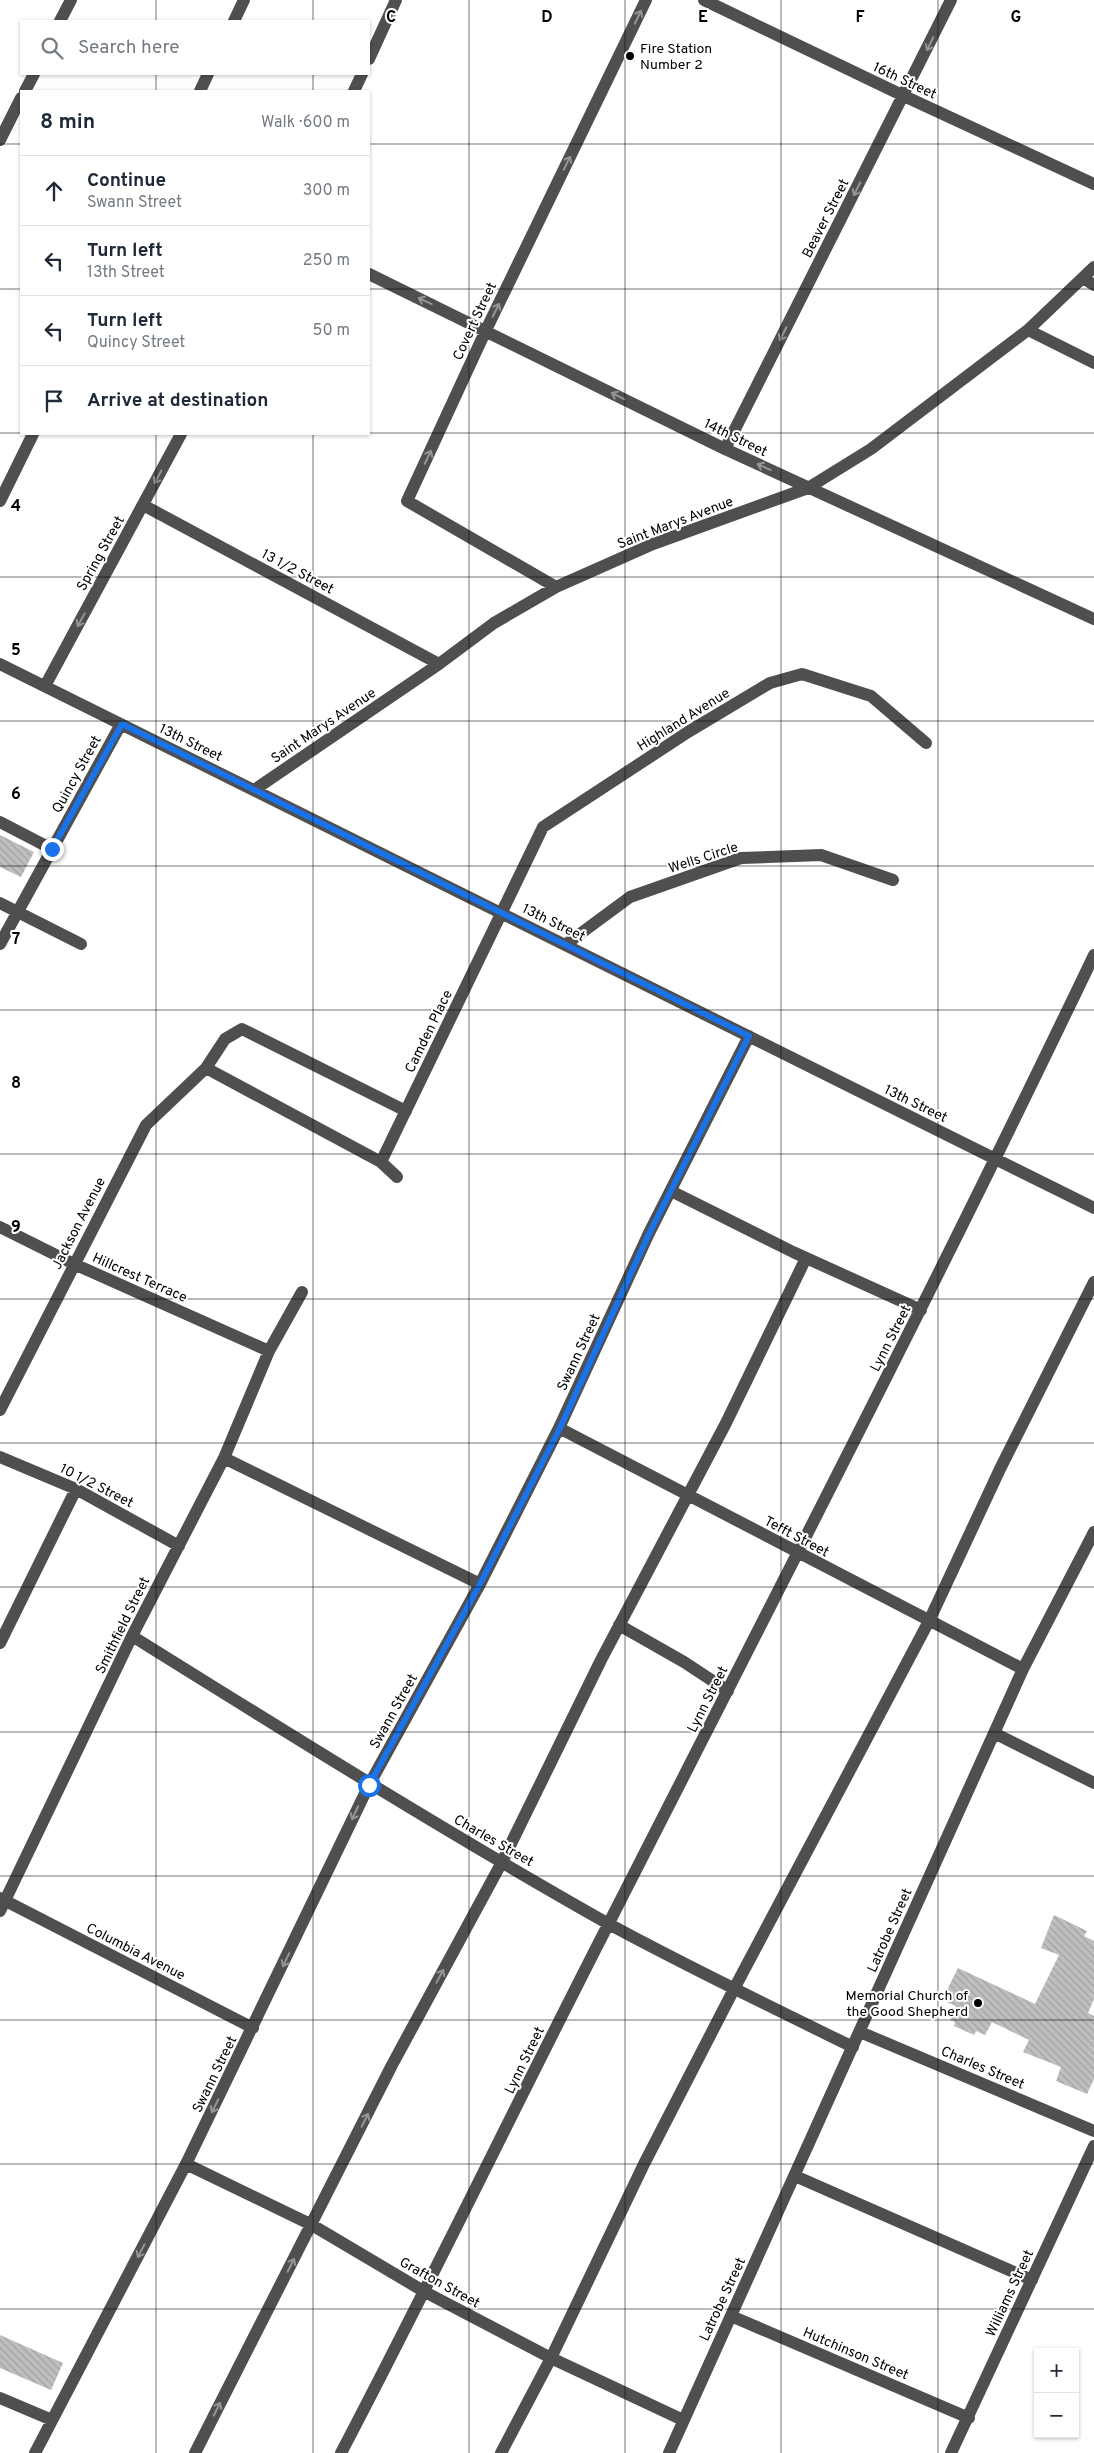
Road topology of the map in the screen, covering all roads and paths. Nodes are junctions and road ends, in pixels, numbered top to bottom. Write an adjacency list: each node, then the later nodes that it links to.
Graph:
1 (71, 0): 7 (street)
2 (244, 0): 8 (street)
3 (396, 0): 9 (street)
4 (646, 0): 24 (street, Covert Street, one-way to 4)
5 (704, 0): 16 (street, 16th Street)
6 (951, 0): 16 (street, Beaver Street, one-way to 16)
7 (61, 20)
8 (234, 20)
9 (370, 57)
10 (33, 75): 13 (street)
11 (208, 75): 14 (street)
12 (362, 75): 15 (street)
13 (26, 90)
14 (200, 90)
15 (354, 90)
16 (904, 96): 19 (street, 16th Street); 29 (street, Beaver Street, one-way to 29)
17 (20, 100): 18 (street)
18 (0, 140)
19 (1094, 184)
20 (1094, 267): 22 (street, Saint Marys Avenue)
21 (370, 274): 24 (street, 14th Street, one-way to 21)
22 (1083, 278): 23 (street); 25 (street, Saint Marys Avenue)
23 (1094, 285)
24 (486, 330): 29 (street, 14th Street, one-way to 24); 33 (street, Covert Street, one-way to 24)
25 (1028, 330): 26 (street); 30 (street, Saint Marys Avenue)
26 (1094, 363)
27 (33, 435): 31 (street)
28 (180, 435): 32 (street, Spring Street, one-way to 32)
29 (725, 449): 30 (street, 14th Street, one-way to 29)
30 (808, 488): 33 (street, Saint Marys Avenue); 34 (street, 14th Street)
31 (0, 501)
32 (143, 505): 36 (street, 13 1/2 Street); 37 (street, Spring Street, one-way to 37)
33 (556, 587): 36 (street, Saint Marys Avenue)
34 (1094, 618)
35 (0, 664): 37 (street, 13th Street)
36 (439, 664): 40 (street, Saint Marys Avenue)
37 (45, 686): 38 (street, 13th Street)
38 (122, 724): 40 (street, 13th Street); 42 (street, Quincy Street)
39 (926, 743): 46 (street, Highland Avenue)
40 (254, 790): 46 (street, 13th Street)
41 (0, 822): 42 (street)
42 (52, 849): 45 (street, Quincy Street)
43 (893, 880): 49 (street, Wells Circle)
44 (0, 903): 45 (street)
45 (19, 912): 47 (street, Quincy Street); 48 (street)
46 (503, 914): 49 (street, 13th Street); 53 (street, Camden Place)
47 (0, 944)
48 (82, 944)
49 (566, 945): 51 (street, 13th Street)
50 (1094, 955): 54 (street, Lynn Street)
51 (749, 1036): 54 (street, 13th Street); 57 (street, Swann Street)
52 (206, 1068): 53 (street, Jackson Avenue); 55 (street); 61 (street, Jackson Avenue)
53 (406, 1111): 55 (street, Camden Place)
54 (996, 1159): 58 (street, 13th Street); 64 (street, Lynn Street)
55 (381, 1162): 56 (street)
56 (397, 1177)
57 (671, 1191): 60 (street); 67 (street, Swann Street)
58 (1094, 1208)
59 (0, 1227): 61 (street, Hillcrest Terrace)
60 (806, 1258): 64 (street); 71 (street)
61 (74, 1264): 65 (street, Hillcrest Terrace); 66 (street, Jackson Avenue)
62 (1094, 1282): 77 (street)
63 (302, 1292): 65 (street, Smithfield Street)
64 (921, 1310): 75 (street, Lynn Street)
65 (268, 1351): 69 (street, Smithfield Street)
66 (0, 1410)
67 (560, 1428): 71 (street, Tefft Street); 76 (street, Swann Street)
68 (0, 1457): 70 (street, 10 1/2 Street)
69 (224, 1458): 73 (street, Smithfield Street); 76 (street)
70 (76, 1489): 73 (street, 10 1/2 Street); 80 (street)
71 (687, 1495): 75 (street, Tefft Street); 78 (street)
72 (1094, 1532): 74 (street, Latrobe Street)
73 (179, 1546): 79 (street, Smithfield Street)
74 (1090, 1551): 81 (street, Latrobe Street)
75 (799, 1554): 77 (street, Tefft Street); 82 (street, Lynn Street)
76 (480, 1584): 85 (street, Swann Street)
77 (929, 1621): 81 (street, Tefft Street); 89 (street)
78 (620, 1625): 82 (street); 86 (street)
79 (132, 1636): 85 (street, Charles Street); 87 (street, Smithfield Street)
80 (0, 1643)
81 (1023, 1669): 83 (street, Latrobe Street)
82 (728, 1691): 88 (street, Lynn Street)
83 (994, 1733): 84 (street); 91 (street, Latrobe Street)
84 (1094, 1783)
85 (369, 1785): 86 (street, Charles Street); 90 (street, Swann Street, one-way to 90)
86 (502, 1862): 88 (street, Charles Street); 97 (street, one-way to 86)
87 (2, 1903): 90 (street, Columbia Avenue)
88 (608, 1923): 89 (street, Charles Street); 99 (street, Lynn Street)
89 (734, 1989): 92 (street, Charles Street); 101 (street)
90 (253, 2028): 95 (street, Swann Street, one-way to 95)
91 (860, 2032): 92 (street, Latrobe Street); 93 (street, Charles Street)
92 (853, 2047): 96 (street, Latrobe Street)
93 (1094, 2131)
94 (1094, 2146): 98 (street, Williams Street)
95 (186, 2164): 97 (street, Grafton Street); 104 (street, Swann Street, one-way to 104)
96 (795, 2176): 98 (street); 100 (street, Latrobe Street)
97 (312, 2225): 99 (street, Grafton Street); 107 (street, one-way to 97)
98 (1032, 2280): 103 (street, Williams Street)
99 (425, 2292): 101 (street, Grafton Street); 108 (street, Lynn Street)
100 (731, 2316): 103 (street, Hutchinson Street); 105 (street, Latrobe Street)
101 (551, 2358): 105 (street, Grafton Street); 109 (street)
102 (0, 2398): 104 (street)
103 (969, 2418): 111 (street, Williams Street)
104 (52, 2420): 106 (street, Swann Street)
105 (683, 2420): 110 (street, Latrobe Street)
106 (35, 2453)
107 (195, 2453)
108 (341, 2453)
109 (501, 2453)
110 (669, 2453)
111 (952, 2453)

